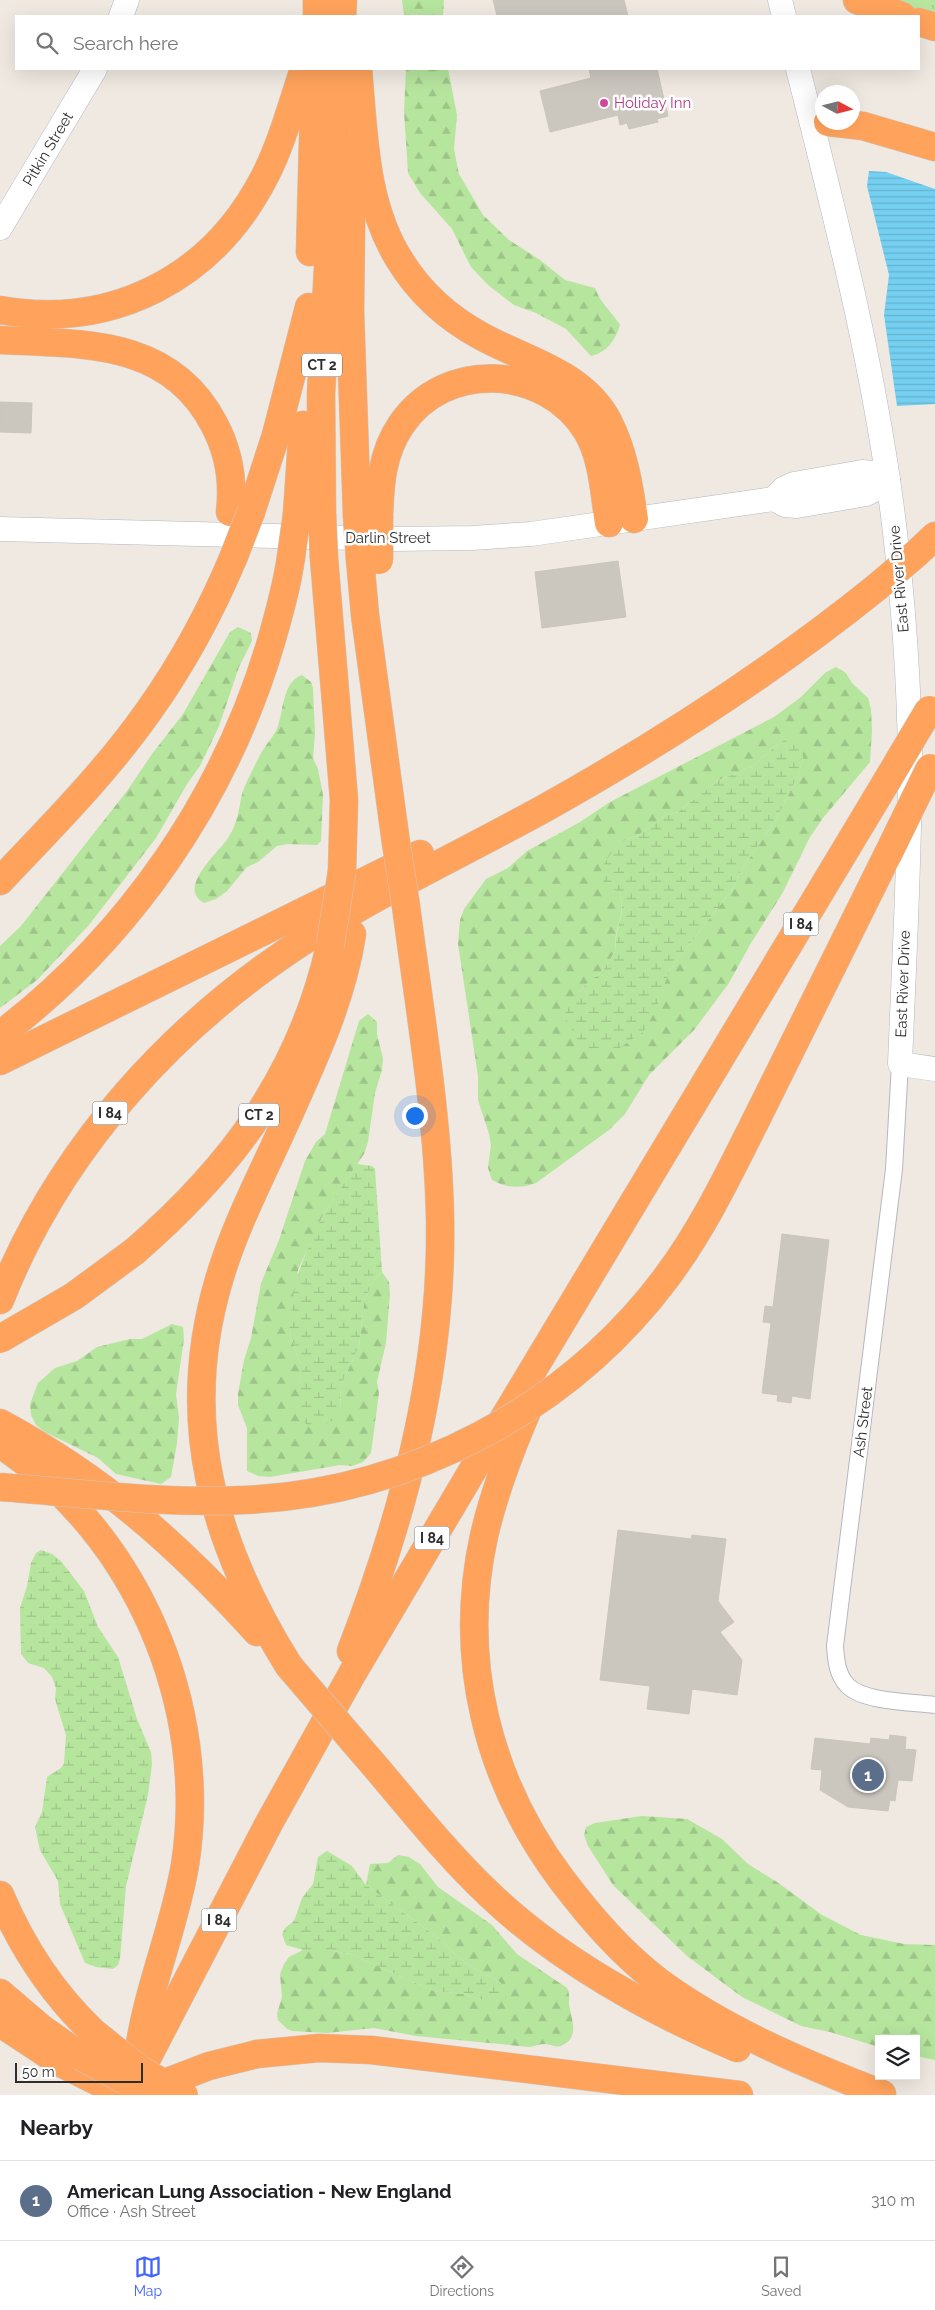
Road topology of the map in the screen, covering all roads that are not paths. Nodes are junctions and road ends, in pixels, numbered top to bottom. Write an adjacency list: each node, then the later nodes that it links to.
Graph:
1 (126, 0): 7 (street)
2 (317, 0): 8 (highway)
3 (343, 0): 9 (highway)
4 (358, 0): 10 (highway)
5 (780, 0): 11 (street)
6 (856, 0): 12 (highway)
7 (121, 15)
8 (317, 15)
9 (342, 15)
10 (357, 15)
11 (784, 15)
12 (899, 15)
13 (920, 22): 14 (highway)
14 (935, 28)
15 (94, 70): 26 (street, Pitkin Street)
16 (304, 70): 28 (highway)
17 (315, 70): 27 (highway, CT 2)
18 (339, 70): 32 (highway, CT 2)
19 (356, 70): 33 (highway)
20 (356, 70): 34 (highway)
21 (798, 70): 22 (street, East River Drive)
22 (815, 109)
23 (860, 127): 25 (highway)
24 (822, 130): 30 (street, East River Drive)
25 (935, 147)
26 (0, 228)
27 (309, 307): 31 (highway); 32 (highway, CT 2)
28 (0, 310)
29 (0, 340): 31 (highway)
30 (888, 480): 34 (street, Darlin Street); 44 (street, East River Drive)
31 (241, 512): 40 (highway)
32 (310, 514): 41 (highway, CT 2, bridge); 42 (highway, CT 2, bridge)
33 (368, 516): 34 (highway); 55 (highway, bridge)
34 (622, 521): 35 (street, Darlin Street)
35 (0, 529)
36 (926, 544): 38 (highway, I 84, bridge)
37 (932, 706): 48 (highway, I 84, bridge)
38 (648, 748): 43 (highway); 46 (highway, I 84)
39 (933, 763): 52 (highway, bridge)
40 (0, 881)
41 (341, 940): 49 (highway, CT 2, bridge); 53 (highway)
42 (0, 1035)
43 (0, 1061)
44 (900, 1064): 45 (street); 54 (street, Ash Street)
45 (935, 1069)
46 (33, 1230): 47 (highway, I 84); 49 (highway)
47 (0, 1300)
48 (565, 1316): 55 (highway, I 84); 63 (highway)
49 (0, 1340)
50 (0, 1422): 53 (highway)
51 (0, 1444): 60 (highway)
52 (0, 1487)
53 (288, 1666): 63 (highway, bridge)
54 (935, 1705)
55 (302, 1762): 60 (highway, I 84)
56 (0, 1896): 61 (highway, bridge)
57 (0, 1993): 59 (highway)
58 (0, 2023): 59 (highway)
59 (77, 2063): 60 (highway, bridge)
60 (135, 2092): 62 (highway, bridge)
61 (184, 2095)
62 (739, 2095)
63 (883, 2095)

